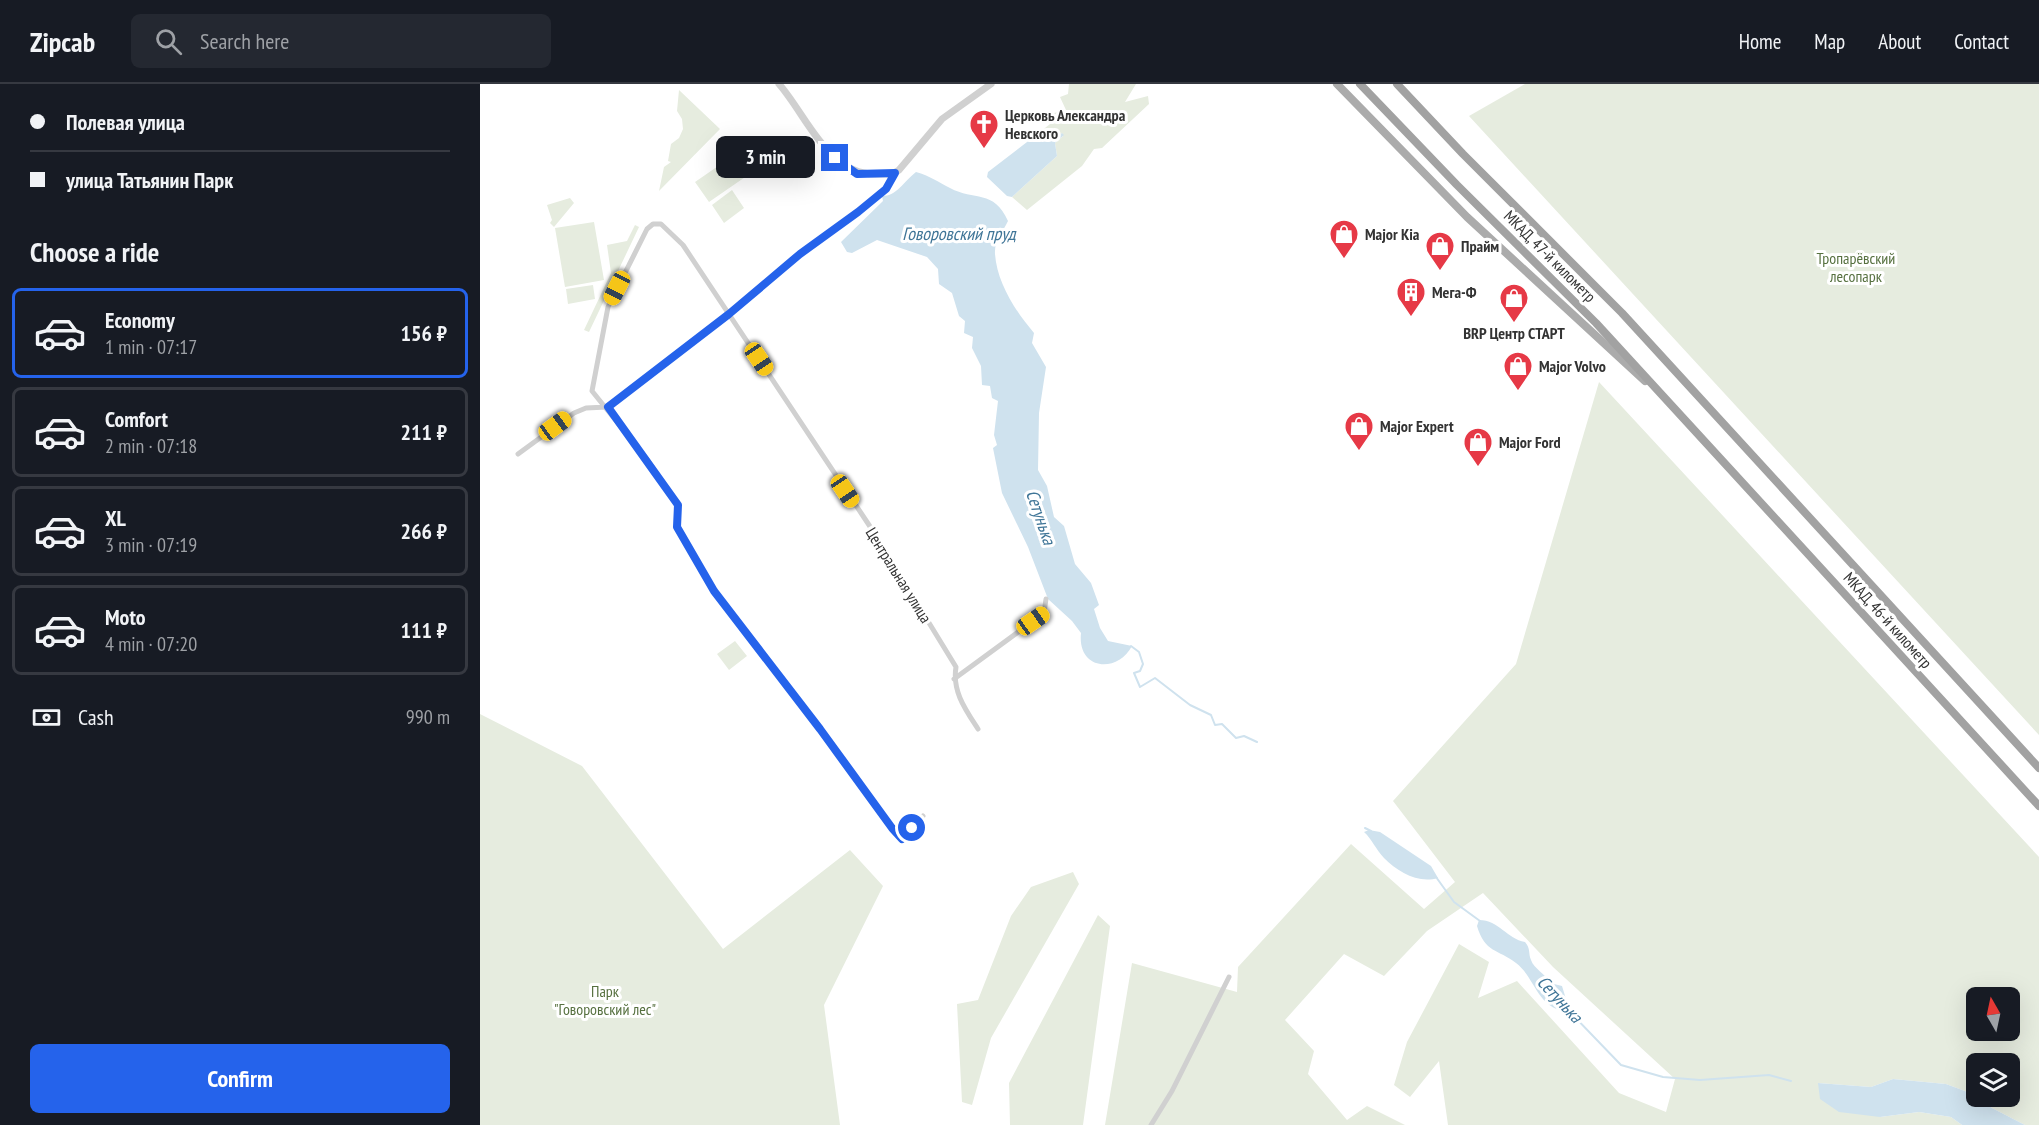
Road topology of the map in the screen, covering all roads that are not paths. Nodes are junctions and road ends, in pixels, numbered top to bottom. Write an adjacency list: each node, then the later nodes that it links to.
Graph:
1 (779, 84): 6 (street)
2 (991, 84): 6 (street)
3 (1337, 84): 8 (main road)
4 (1360, 84): 8 (highway, МКАД, 47-й километр)
5 (1397, 84): 10 (highway, МКАД, 47-й километр)
6 (895, 173): 7 (street)
7 (729, 314): 9 (street); 9 (street, Центральная улица); 14 (street, Центральная улица)
8 (1668, 401): 11 (highway, МКАД, 47-й километр)
9 (608, 407): 12 (street); 18 (street)
10 (1736, 437): 16 (highway, МКАД, 46-й километр)
11 (1716, 453): 17 (highway, МКАД, 46-й километр)
12 (518, 454)
13 (1046, 599): 14 (street)
14 (954, 679): 15 (street, Центральная улица)
15 (978, 729)
16 (2039, 768)
17 (2039, 806)
18 (923, 816)
19 (1229, 977): 20 (street)
20 (1151, 1125)

